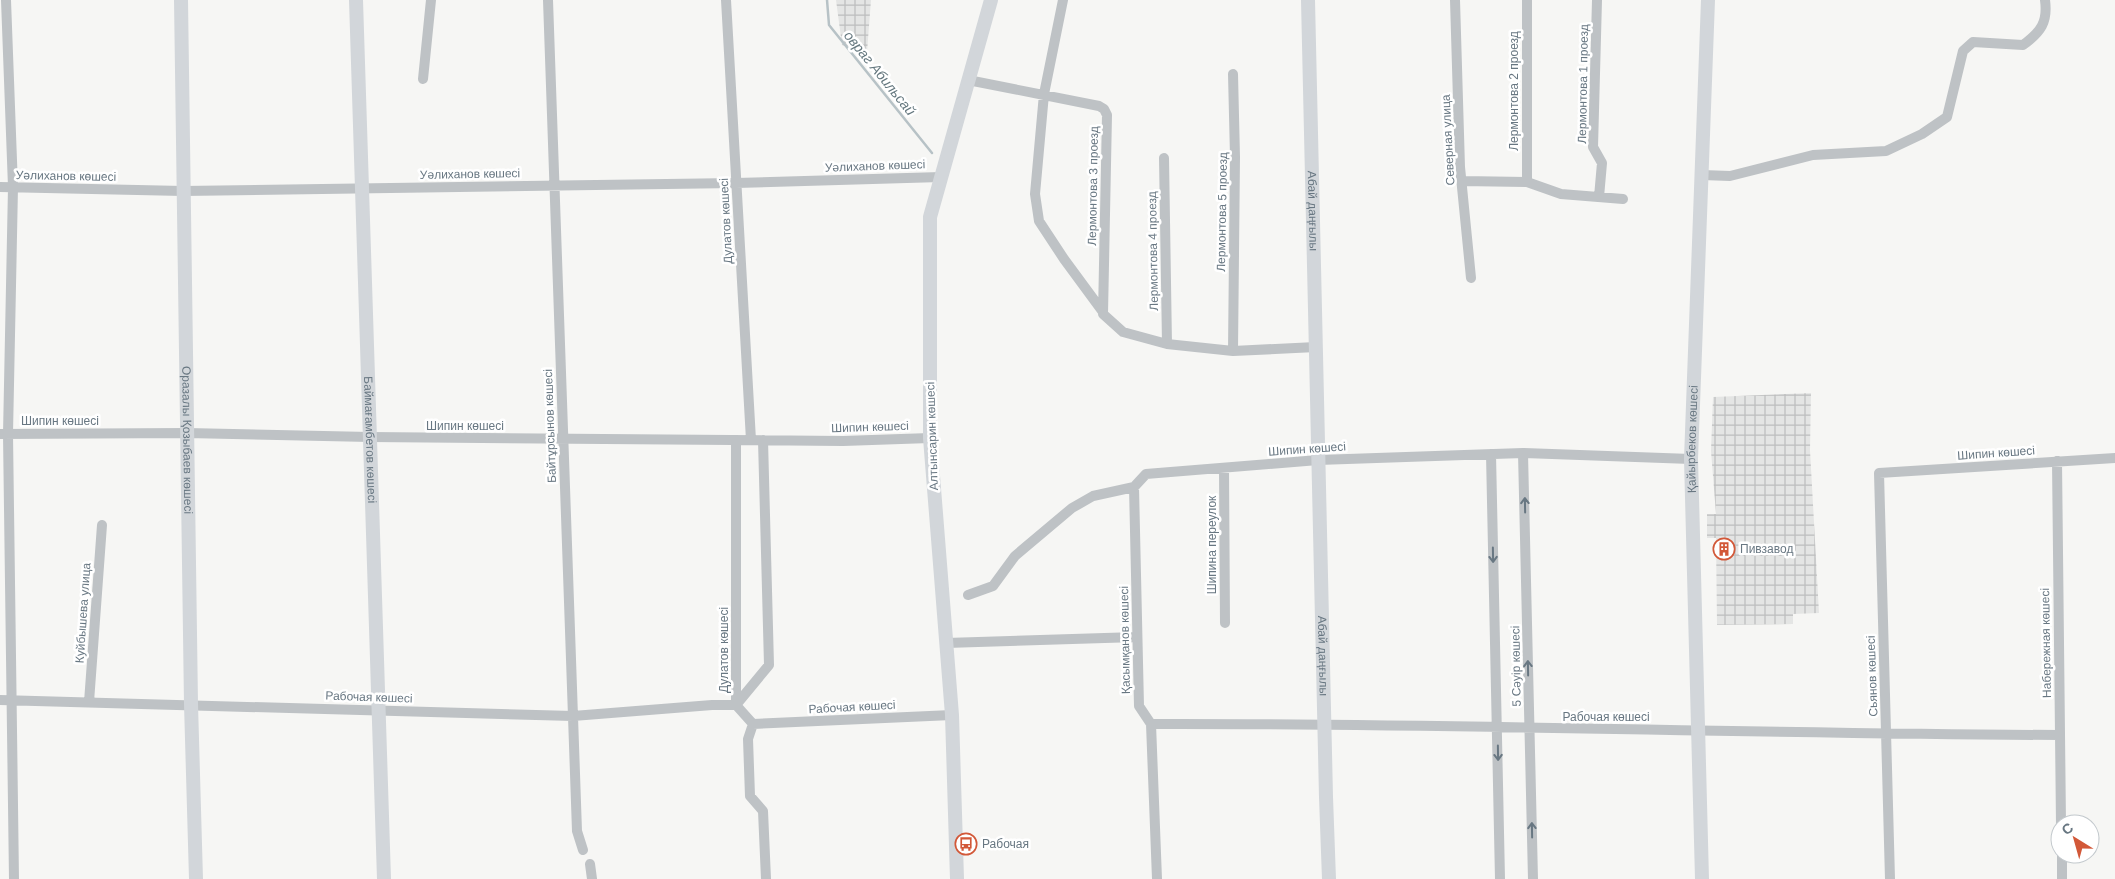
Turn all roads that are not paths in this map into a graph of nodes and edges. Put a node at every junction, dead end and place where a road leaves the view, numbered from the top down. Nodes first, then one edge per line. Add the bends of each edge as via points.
1 (6, 0) edge
2 (181, 0) edge
3 (356, 0) edge
4 (431, 0) edge
5 (548, 0) edge
6 (726, 0) edge
7 (991, 0) edge
8 (1063, 0) edge
9 (1308, 0) edge
10 (1455, 0) edge
11 (1527, 0) edge
12 (1597, 0) edge
13 (1708, 0) edge
14 (2045, 0) edge
15 (1233, 74) dead end
16 (423, 79) dead end
17 (968, 80) junction
18 (1044, 94) junction
19 (1164, 158) dead end
20 (1702, 175) junction
21 (941, 177) junction
22 (1462, 181) junction
23 (1527, 182) junction
24 (736, 183) junction
25 (555, 185) junction
26 (0, 187) edge
27 (13, 187) junction
28 (361, 188) junction
29 (183, 191) junction
30 (1599, 197) junction
31 (1623, 199) dead end
32 (1471, 278) dead end
33 (1103, 313) junction
34 (1167, 344) junction
35 (1316, 347) junction
36 (1233, 351) junction
37 (187, 433) junction
38 (4, 434) edge
39 (370, 437) junction
40 (930, 438) junction
41 (563, 439) junction
42 (736, 440) junction
43 (751, 440) junction
44 (763, 440) junction
45 (1523, 453) junction
46 (1491, 454) junction
47 (2115, 458) edge
48 (1691, 459) junction
49 (1318, 460) junction
50 (2057, 461) junction
51 (1224, 468) junction
52 (1879, 473) joint
53 (1134, 487) junction
54 (102, 526) dead end
55 (968, 595) dead end
56 (1225, 623) dead end
57 (1137, 636) junction
58 (946, 643) junction
59 (0, 700) edge
60 (12, 700) junction
61 (89, 702) junction
62 (191, 704) junction
63 (738, 707) junction
64 (379, 709) junction
65 (952, 715) junction
66 (573, 716) junction
67 (750, 720) junction
68 (1151, 724) junction
69 (1324, 724) junction
70 (1497, 728) junction
71 (1529, 728) junction
72 (1698, 730) junction
73 (1886, 734) junction
74 (2060, 735) junction
75 (2061, 814) edge
76 (583, 850) dead end
77 (590, 864) dead end
78 (2062, 864) edge
79 (14, 879) edge
80 (196, 879) edge
81 (384, 879) edge
82 (592, 879) edge
83 (766, 879) edge
84 (957, 879) edge
85 (1157, 879) edge
86 (1330, 879) edge
87 (1500, 879) edge
88 (1533, 879) edge
89 (1702, 879) edge
90 (1890, 879) edge
91 (2062, 879) edge

1 - 27 street
2 - 29 street, Оразалы Қозыбаев көшесі
3 - 28 street, Баймағамбетов көшесі
4 - 16 street
5 - 25 street, Байтұрсынов көшесі
6 - 24 street, Дулатов көшесі
7 - 17 street, Алтынсарин көшесі
8 - 18 street
9 - 35 street, Абай даңғылы
10 - 22 street, Северная улица
11 - 23 street, Лермонтова 2 проезд
12 - 30 street, Лермонтова 1 проезд via 1593,146 1602,163
13 - 20 street, Қайырбеков көшесі
14 - 20 street via 2047,14 2040,31 2030,40 2023,44 1973,42 1963,51 1947,118 1922,134 1886,151 1813,155 1730,176
15 - 36 street, Лермонтова 5 проезд
17 - 18 street, Лермонтова 3 проезд
17 - 21 street, Алтынсарин көшесі
18 - 33 street via 1036,194 1039,221
18 - 33 street, Лермонтова 3 проезд via 1099,106 1107,115
19 - 34 street, Лермонтова 4 проезд
20 - 48 street, Қайырбеков көшесі
21 - 24 street, Уәлиханов көшесі
21 - 40 street, Алтынсарин көшесі via 930,217
22 - 23 street
22 - 32 street, Северная улица
23 - 30 street via 1561,194
24 - 25 street, Уәлиханов көшесі
24 - 43 street, Дулатов көшесі
25 - 28 street, Уәлиханов көшесі
25 - 41 street, Байтұрсынов көшесі
26 - 27 street, Уәлиханов көшесі
27 - 29 street, Уәлиханов көшесі
27 - 38 street
28 - 29 street, Уәлиханов көшесі
28 - 39 street, Баймағамбетов көшесі
29 - 37 street, Оразалы Қозыбаев көшесі
30 - 31 street
33 - 34 street via 1123,332
34 - 36 street
35 - 36 street
35 - 49 street, Абай даңғылы
37 - 38 street, Шипин көшесі
37 - 39 street, Шипин көшесі
37 - 62 street, Оразалы Қозыбаев көшесі
38 - 60 street
39 - 41 street, Шипин көшесі
39 - 64 street, Баймағамбетов көшесі
40 - 44 street, Шипин көшесі
40 - 58 street, Алтынсарин көшесі
41 - 42 street, Шипин көшесі
41 - 66 street, Байтұрсынов көшесі
42 - 43 street, Шипин көшесі
42 - 63 street, Дулатов көшесі
43 - 44 street, Шипин көшесі
44 - 63 street, Дулатов көшесі via 769,665
45 - 46 street, Шипин көшесі
45 - 48 street, Шипин көшесі
71 -> 45 street, 5 Сәуір көшесі
46 - 49 street, Шипин көшесі
46 -> 70 street, 5 Сәуір көшесі
47 - 50 street, Шипин көшесі
48 - 72 street, Қайырбеков көшесі
49 - 51 street, Шипин көшесі
49 - 69 street, Абай даңғылы
50 - 52 street, Шипин көшесі
50 - 74 street, Набережная көшесі
51 - 53 street, Шипин көшесі via 1146,474
51 - 56 street, Шипина переулок
52 - 73 street, Сьянов көшесі
53 - 55 street, Шипин көшесі via 1094,496 1072,508 1015,556 993,586
53 - 57 street, Қасымқанов көшесі
54 - 61 street, Куйбышева улица
57 - 58 street
57 - 68 street, Қасымқанов көшесі via 1139,706
58 - 65 street, Алтынсарин көшесі
59 - 60 street, Рабочая көшесі
60 - 61 street, Рабочая көшесі
60 - 79 street
61 - 62 street, Рабочая көшесі
62 - 64 street, Рабочая көшесі
62 - 80 street, Оразалы Қозыбаев көшесі
63 - 66 street, Рабочая көшесі via 712,705
63 - 67 street
64 - 66 street, Рабочая көшесі
64 - 81 street, Баймағамбетов көшесі
65 - 67 street, Рабочая көшесі
65 - 84 street, Алтынсарин көшесі
66 - 76 street, Байтұрсынов көшесі via 577,831
67 - 83 street via 750,796 762,811
68 - 69 street, Рабочая көшесі
68 - 85 street, Қасымқанов көшесі
69 - 70 street, Рабочая көшесі
69 - 86 street, Абай даңғылы
70 - 71 street, Рабочая көшесі
70 -> 87 street, 5 Сәуір көшесі
71 - 72 street, Рабочая көшесі
88 -> 71 street, 5 Сәуір көшесі
72 - 73 street, Рабочая көшесі
72 - 89 street, Қайырбеков көшесі
73 - 74 street, Рабочая көшесі
73 - 90 street, Сьянов көшесі
74 - 75 street, Набережная көшесі
77 - 82 street
78 - 91 street

